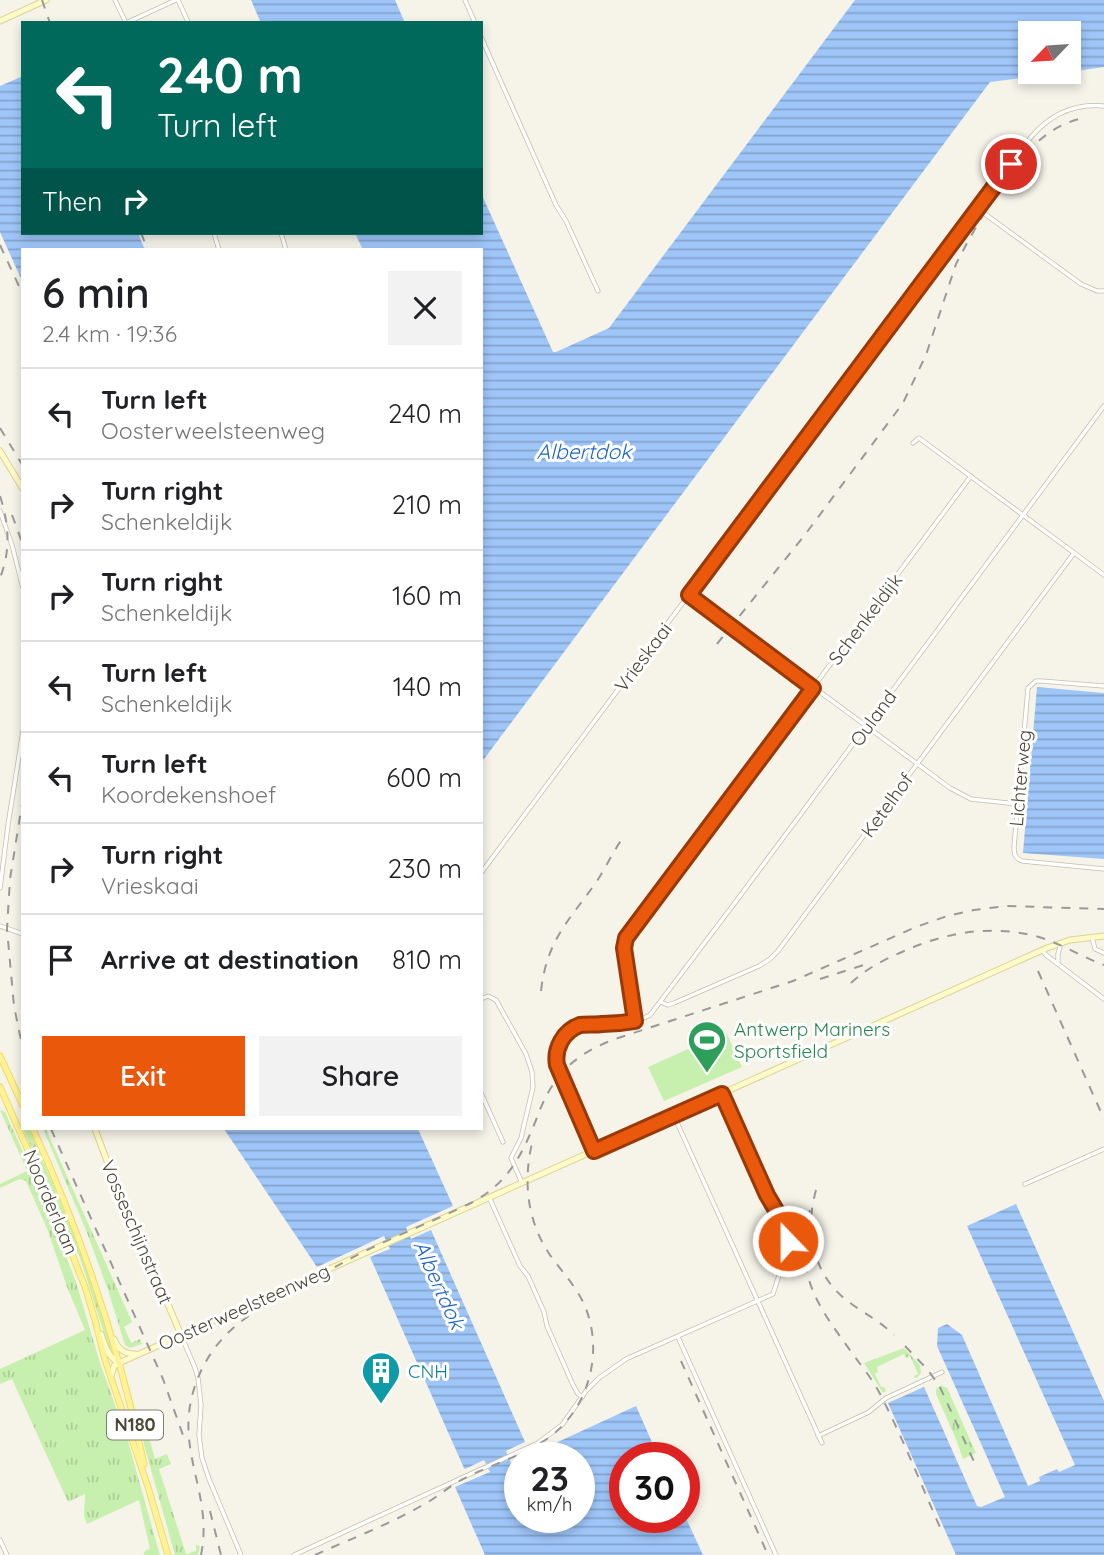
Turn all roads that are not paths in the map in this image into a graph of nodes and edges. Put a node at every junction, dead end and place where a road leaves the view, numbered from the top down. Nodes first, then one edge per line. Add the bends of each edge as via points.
1 (47, 0) edge
2 (115, 0) edge
3 (177, 0) edge
4 (465, 0) edge
5 (0, 21) edge
6 (125, 21) edge
7 (130, 21) edge
8 (188, 21) edge
9 (474, 21) edge
10 (483, 41) edge
11 (1104, 106) edge
12 (978, 209) junction
13 (598, 292) dead end
14 (1104, 292) edge
15 (1104, 406) edge
16 (913, 443) dead end
17 (0, 452) edge
18 (971, 476) junction
19 (21, 486) edge
20 (0, 511) edge
21 (1023, 516) junction
22 (1074, 553) junction
23 (1104, 575) edge
24 (21, 580) edge
25 (689, 595) junction
26 (1104, 686) edge
27 (813, 688) junction
28 (866, 727) junction
29 (21, 744) edge
30 (917, 764) junction
31 (1017, 804) junction
32 (1104, 869) edge
33 (483, 870) edge
34 (0, 888) edge
35 (0, 926) edge
36 (21, 933) edge
37 (1104, 936) edge
38 (1092, 937) junction
39 (1061, 943) junction
40 (1043, 951) junction
41 (1104, 953) edge
42 (1059, 964) junction
43 (483, 998) edge
44 (1104, 999) edge
45 (661, 1002) junction
46 (635, 1021) junction
47 (0, 1056) edge
48 (0, 1087) edge
49 (722, 1094) junction
50 (483, 1097) edge
51 (21, 1102) edge
52 (674, 1116) junction
53 (33, 1130) edge
54 (94, 1130) edge
55 (503, 1142) dead end
56 (1104, 1149) edge
57 (594, 1151) junction
58 (522, 1184) junction
59 (1025, 1184) dead end
60 (489, 1197) junction
61 (757, 1301) junction
62 (95, 1320) junction
63 (109, 1326) junction
64 (181, 1335) junction
65 (678, 1337) junction
66 (139, 1354) junction
67 (119, 1363) junction
68 (942, 1373) dead end
69 (111, 1380) junction
70 (582, 1397) junction
71 (818, 1436) junction
72 (822, 1443) dead end
73 (149, 1488) junction
74 (0, 1540) edge
75 (6, 1555) edge
76 (168, 1555) edge
77 (241, 1555) edge
78 (294, 1555) edge
79 (776, 1555) edge

1 - 5 main road
2 - 6 street
3 - 7 street
3 - 8 street
4 - 9 street
10 - 13 street
11 - 12 street, Vrieskaai via 1074,108 1040,126
12 - 14 street via 1081,284
12 - 25 street, Vrieskaai
15 - 21 street, Ouland
16 - 18 street via 919,438
17 - 19 main road
18 - 21 street
18 - 27 street, Schenkeldijk
20 - 24 street
21 - 22 street
21 - 28 street, Ouland
22 - 23 street
22 - 30 street, Ketelhof
25 - 27 street
25 - 33 street, Vrieskaai
26 - 31 street, Lichterweg via 1041,681 1028,688
27 - 28 street
27 - 46 street, Schenkeldijk via 626,938
28 - 30 street
28 - 45 street, Ouland
29 - 34 street
30 - 31 street via 961,795
30 - 45 street, Ketelhof via 770,959 672,1004
31 - 32 street, Lichterweg via 1017,859
35 - 36 street
37 - 38 main road
38 - 39 main road
38 - 41 street via 1096,949
39 - 40 main road
39 - 42 street
40 - 42 street
40 - 49 main road
42 - 44 street
43 - 58 street via 496,1000 532,1072 521,1138 511,1158
45 - 46 street, Ouland via 650,1015
46 - 57 street via 580,1026 559,1044 557,1065
47 - 51 main road
48 - 62 main road, Noorderlaan / N180 via 73,1255
49 - 52 main road
49 - 61 street via 788,1234 773,1294
50 - 55 street
52 - 57 main road
52 - 61 street
53 - 63 main road, Noorderlaan / N180 via 77,1230
54 - 64 main road, Vosseschijnstraat
56 - 59 street
57 - 58 main road
58 - 60 main road
60 - 64 main road, Oosterweelsteenweg
60 - 70 street
61 - 65 street
61 - 71 street
62 - 67 main road, Noorderlaan via 108,1353
62 - 69 main road, Noorderlaan / N180
63 - 66 main road via 122,1351
63 - 67 main road, Noorderlaan / N180
64 - 66 main road, Oosterweelsteenweg
64 - 77 street via 198,1378 202,1458
65 - 70 street via 626,1359
65 - 79 street
66 - 67 main road, Oosterweelsteenweg
67 - 69 main road
67 - 73 main road, Noorderlaan / N180
68 - 71 street
69 - 73 main road, Noorderlaan / N180
70 - 78 street via 570,1416 538,1443
71 - 72 street
73 - 76 main road, Noorderlaan / N180
74 - 75 street

